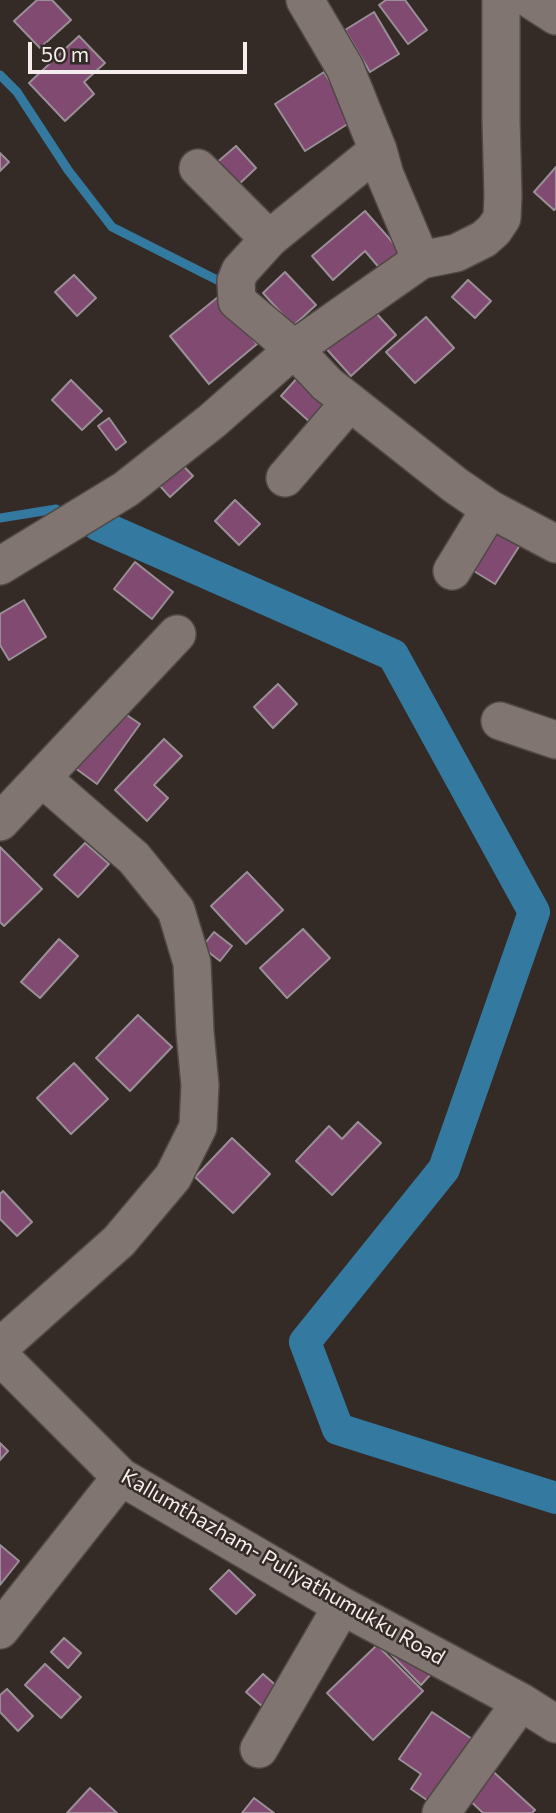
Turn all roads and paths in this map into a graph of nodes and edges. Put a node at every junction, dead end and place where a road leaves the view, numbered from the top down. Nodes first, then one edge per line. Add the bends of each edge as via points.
1 (305, 0) edge
2 (501, 0) edge
3 (531, 0) edge
4 (556, 16) edge
5 (378, 150) junction
6 (198, 168) dead end
7 (269, 239) junction
8 (421, 260) junction
9 (294, 349) junction
10 (350, 402) junction
11 (285, 478) dead end
12 (490, 509) junction
13 (556, 544) edge
14 (0, 566) edge
15 (452, 571) dead end
16 (177, 634) dead end
17 (500, 721) dead end
18 (556, 740) edge
19 (42, 778) junction
20 (0, 822) edge
21 (0, 1348) edge
22 (0, 1356) edge
23 (121, 1477) junction
24 (342, 1605) junction
25 (0, 1630) edge
26 (521, 1702) junction
27 (556, 1724) edge
28 (259, 1749) dead end
29 (441, 1813) edge

1 - 5 street via 345,68
2 - 8 street via 502,218 484,239 456,253
3 - 4 street
5 - 7 street
5 - 8 street
6 - 7 street
7 - 9 street via 240,271 237,301
8 - 9 street
9 - 10 street
9 - 14 street via 126,489
10 - 11 street
10 - 12 street
12 - 13 street
12 - 15 street
16 - 19 street
17 - 18 street
19 - 20 street
19 - 21 street via 134,858 176,910 192,963 200,1085 198,1127 173,1177 120,1241
22 - 23 street, Kallumthazham- Puliyathumukku Road
23 - 24 street, Kallumthazham- Puliyathumukku Road
23 - 25 street
24 - 26 street, Kallumthazham- Puliyathumukku Road
24 - 28 street
26 - 27 street, Kallumthazham- Puliyathumukku Road
26 - 29 street

